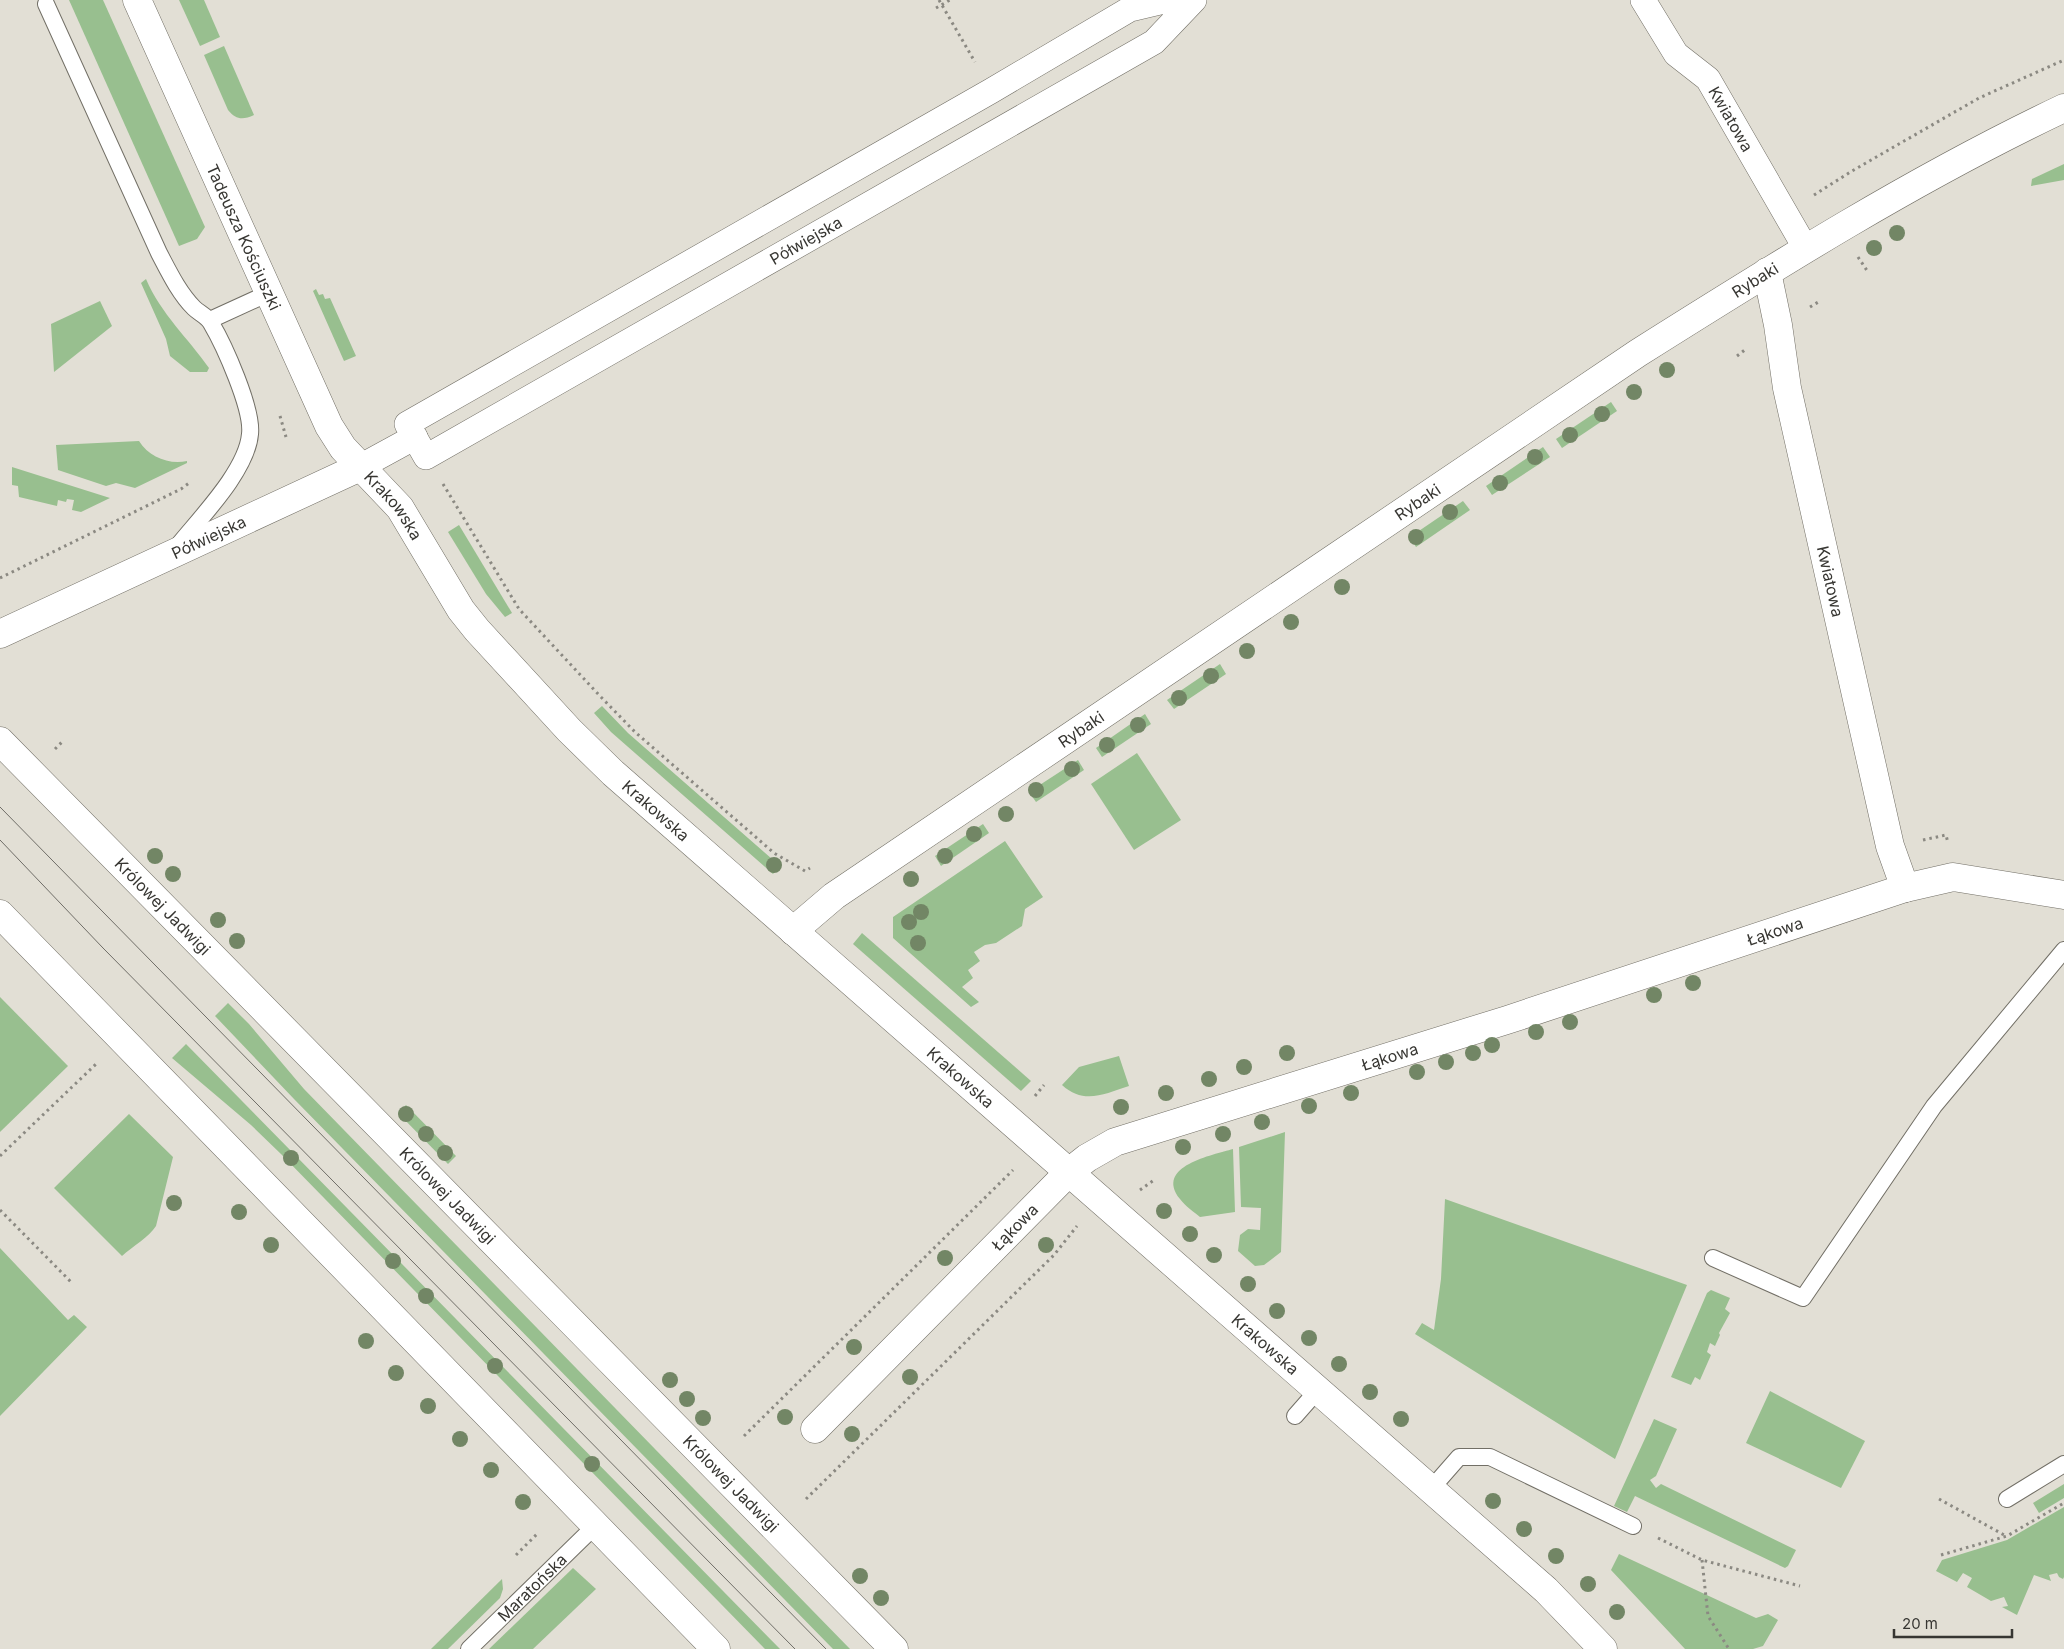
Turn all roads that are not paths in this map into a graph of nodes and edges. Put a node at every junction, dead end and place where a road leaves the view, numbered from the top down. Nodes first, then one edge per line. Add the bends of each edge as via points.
1 (138, 0) edge
2 (1168, 0) edge
3 (1194, 0) edge
4 (1643, 0) edge
5 (46, 4) dead end
6 (2064, 108) edge
7 (1806, 250) junction
8 (1767, 272) junction
9 (269, 293) junction
10 (210, 320) junction
11 (421, 447) junction
12 (360, 467) junction
13 (170, 555) junction
14 (0, 634) edge
15 (0, 741) edge
16 (1904, 888) junction
17 (2064, 895) edge
18 (0, 914) edge
19 (793, 931) junction
20 (2064, 950) edge
21 (1068, 1173) junction
22 (1713, 1258) dead end
23 (1317, 1391) junction
24 (1294, 1416) dead end
25 (815, 1429) dead end
26 (2064, 1464) edge
27 (1432, 1489) junction
28 (2007, 1499) dead end
29 (595, 1526) junction
30 (1633, 1526) road end
31 (710, 1647) edge
32 (468, 1649) edge
33 (894, 1649) edge
34 (1603, 1649) edge

1 - 9 street, Tadeusza Kościuszki
2 - 11 street via 1130,9 991,92 407,424
3 - 11 street, Półwiejska via 1154,42 553,385
4 - 7 street, Kwiatowa via 1676,54 1708,79
5 - 10 lane via 171,276 194,308
6 - 7 street, Rybaki via 1998,139
7 - 8 street, Rybaki
8 - 16 street, Kwiatowa via 1786,388 1890,846
8 - 19 street, Rybaki via 1638,353 834,896
9 - 10 lane
9 - 12 street, Tadeusza Kościuszki via 329,426
10 - 13 lane via 238,382 251,433 244,456 230,481
11 - 12 street, Półwiejska
12 - 13 street, Półwiejska
12 - 19 street, Krakowska via 400,508 461,610 569,730 613,773
13 - 14 street, Półwiejska
15 - 33 street, Królowej Jadwigi
16 - 17 street, Łąkowa via 1953,878
16 - 21 street, Łąkowa via 1507,1020 1114,1142
18 - 29 street
19 - 21 street, Krakowska
20 - 22 lane via 1934,1106 1803,1298
21 - 23 street, Krakowska
21 - 25 street, Łąkowa
23 - 24 lane
23 - 27 street, Krakowska
26 - 28 lane
27 - 30 lane via 1459,1457 1490,1457
27 - 34 street, Krakowska via 1546,1590
29 - 31 street
29 - 32 lane, Maratońska

